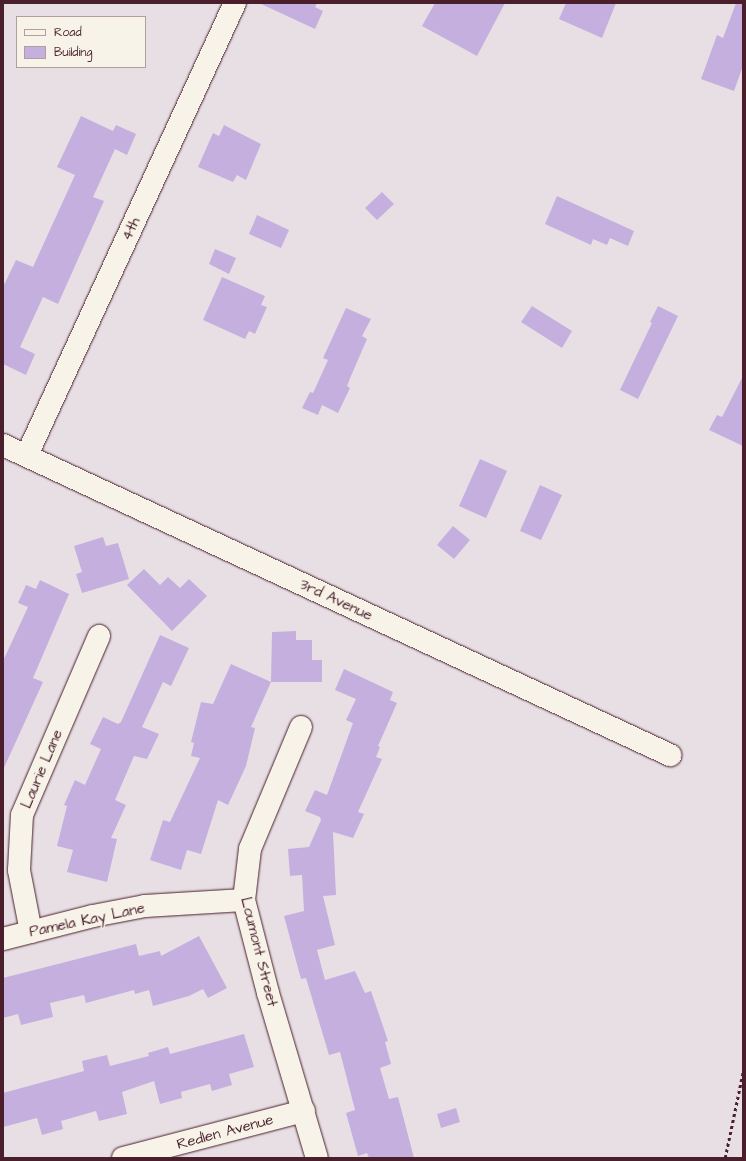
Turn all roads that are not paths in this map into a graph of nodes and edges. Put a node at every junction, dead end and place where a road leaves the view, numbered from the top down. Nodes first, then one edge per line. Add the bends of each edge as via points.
1 (235, 3) edge
2 (3, 445) edge
3 (27, 455) junction
4 (99, 636) dead end
5 (301, 727) dead end
6 (670, 755) dead end
7 (244, 900) junction
8 (31, 932) junction
9 (3, 939) edge
10 (304, 1111) junction
11 (123, 1158) edge
12 (317, 1158) edge

1 - 3 street, 4th
2 - 3 street, 3rd Avenue
3 - 6 street, 3rd Avenue
4 - 8 street, Laurie Lane via 22,815 19,870
5 - 7 street, Loumont Street via 250,849
7 - 8 street, Pamela Kay Lane via 145,906
7 - 10 street, Loumont Street via 268,993
8 - 9 street, Pamela Kay Lane
10 - 11 street, Redlen Avenue
10 - 12 street, Loumont Street

